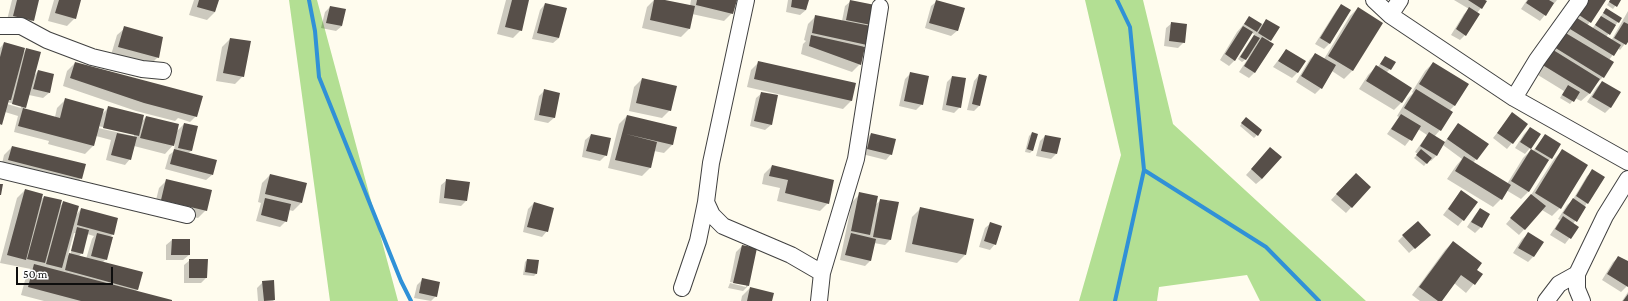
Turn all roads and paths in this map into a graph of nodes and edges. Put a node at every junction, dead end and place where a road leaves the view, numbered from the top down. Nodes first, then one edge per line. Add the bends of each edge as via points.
1 (746, 0) edge
2 (1374, 0) edge
3 (1400, 0) edge
4 (1580, 0) edge
5 (880, 7) dead end
6 (1390, 15) junction
7 (0, 26) edge
8 (163, 71) dead end
9 (1514, 98) junction
10 (1628, 162) edge
11 (0, 170) edge
12 (1628, 179) edge
13 (706, 202) junction
14 (188, 215) dead end
15 (822, 273) junction
16 (1577, 274) junction
17 (682, 288) dead end
18 (819, 301) edge
19 (1546, 301) edge
20 (1582, 301) edge

1 - 13 street via 711,164
2 - 6 street
3 - 6 street
4 - 9 street via 1537,60
5 - 15 street via 856,159
6 - 9 street
7 - 8 street via 21,26 47,40 92,57 142,69
9 - 10 street
11 - 14 street
12 - 16 street via 1605,216
13 - 15 street via 712,215 724,226 791,255
13 - 17 street via 698,241
15 - 18 street
16 - 19 street via 1559,284
16 - 20 street via 1577,289

